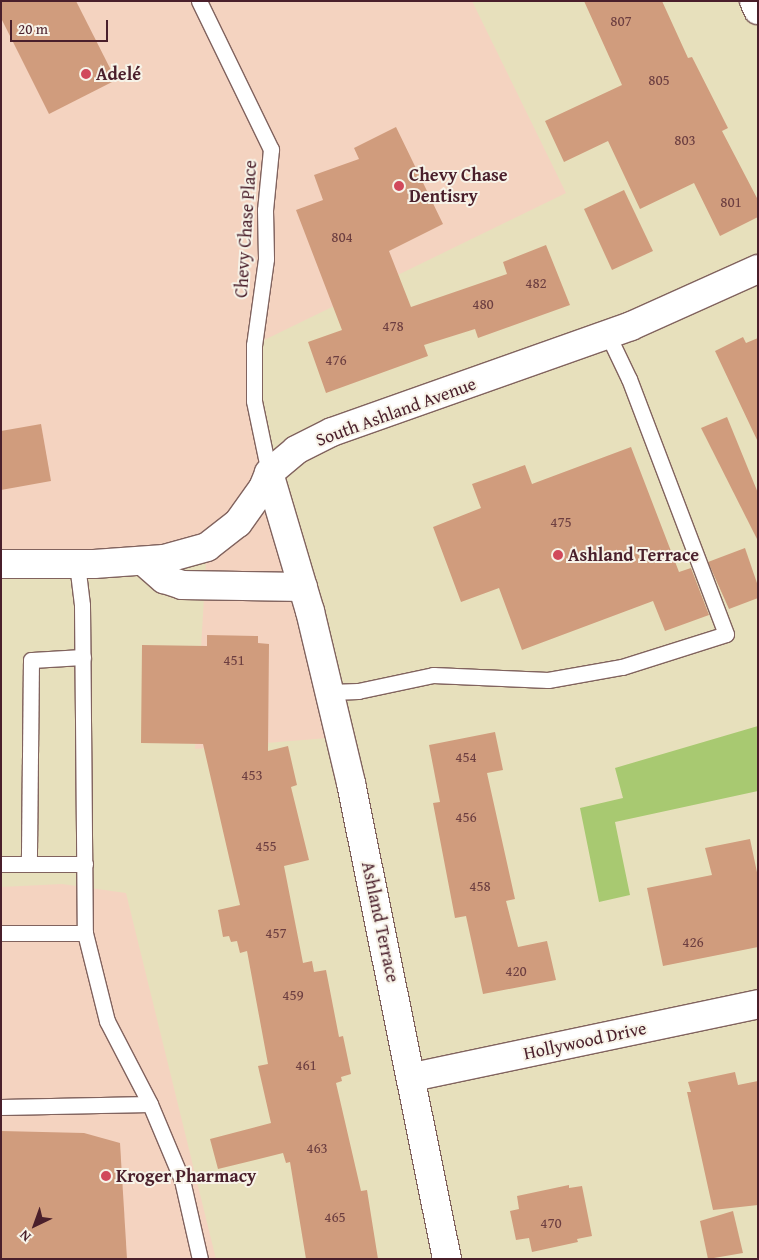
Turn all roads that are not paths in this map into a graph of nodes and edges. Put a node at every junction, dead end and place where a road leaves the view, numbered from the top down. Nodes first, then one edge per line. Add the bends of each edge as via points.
1 (199, 1) edge
2 (754, 1) edge
3 (758, 10) edge
4 (758, 269) edge
5 (608, 335) junction
6 (269, 473) junction
7 (143, 561) junction
8 (1, 564) edge
9 (77, 564) junction
10 (303, 587) junction
11 (83, 657) junction
12 (330, 692) junction
13 (1, 864) edge
14 (30, 864) junction
15 (85, 864) junction
16 (1, 933) edge
17 (85, 933) junction
18 (758, 1004) edge
19 (413, 1077) junction
20 (150, 1104) junction
21 (1, 1107) edge
22 (200, 1259) edge
23 (447, 1259) edge

1 - 6 lane, Chevy Chase Place via 271,149 266,259 254,363 254,401
2 - 3 street
4 - 5 street, South Ashland Avenue
5 - 6 street, South Ashland Avenue via 332,432 296,450
5 - 12 lane via 629,379 726,634 622,667 548,680 433,676 358,691
6 - 7 street, South Ashland Avenue via 252,505 222,538 191,553
6 - 10 street, Ashland Terrace
7 - 9 street, South Ashland Avenue
7 - 10 street via 164,579 182,585
8 - 9 street, South Ashland Avenue
9 - 11 lane
10 - 12 street, Ashland Terrace
11 - 14 lane via 31,660
11 - 15 lane
12 - 19 street, Ashland Terrace
13 - 14 lane
14 - 15 lane
15 - 17 lane
16 - 17 lane
17 - 20 lane via 107,1021
18 - 19 street, Hollywood Drive
19 - 23 street, Ashland Terrace
20 - 21 lane
20 - 22 lane via 182,1180

